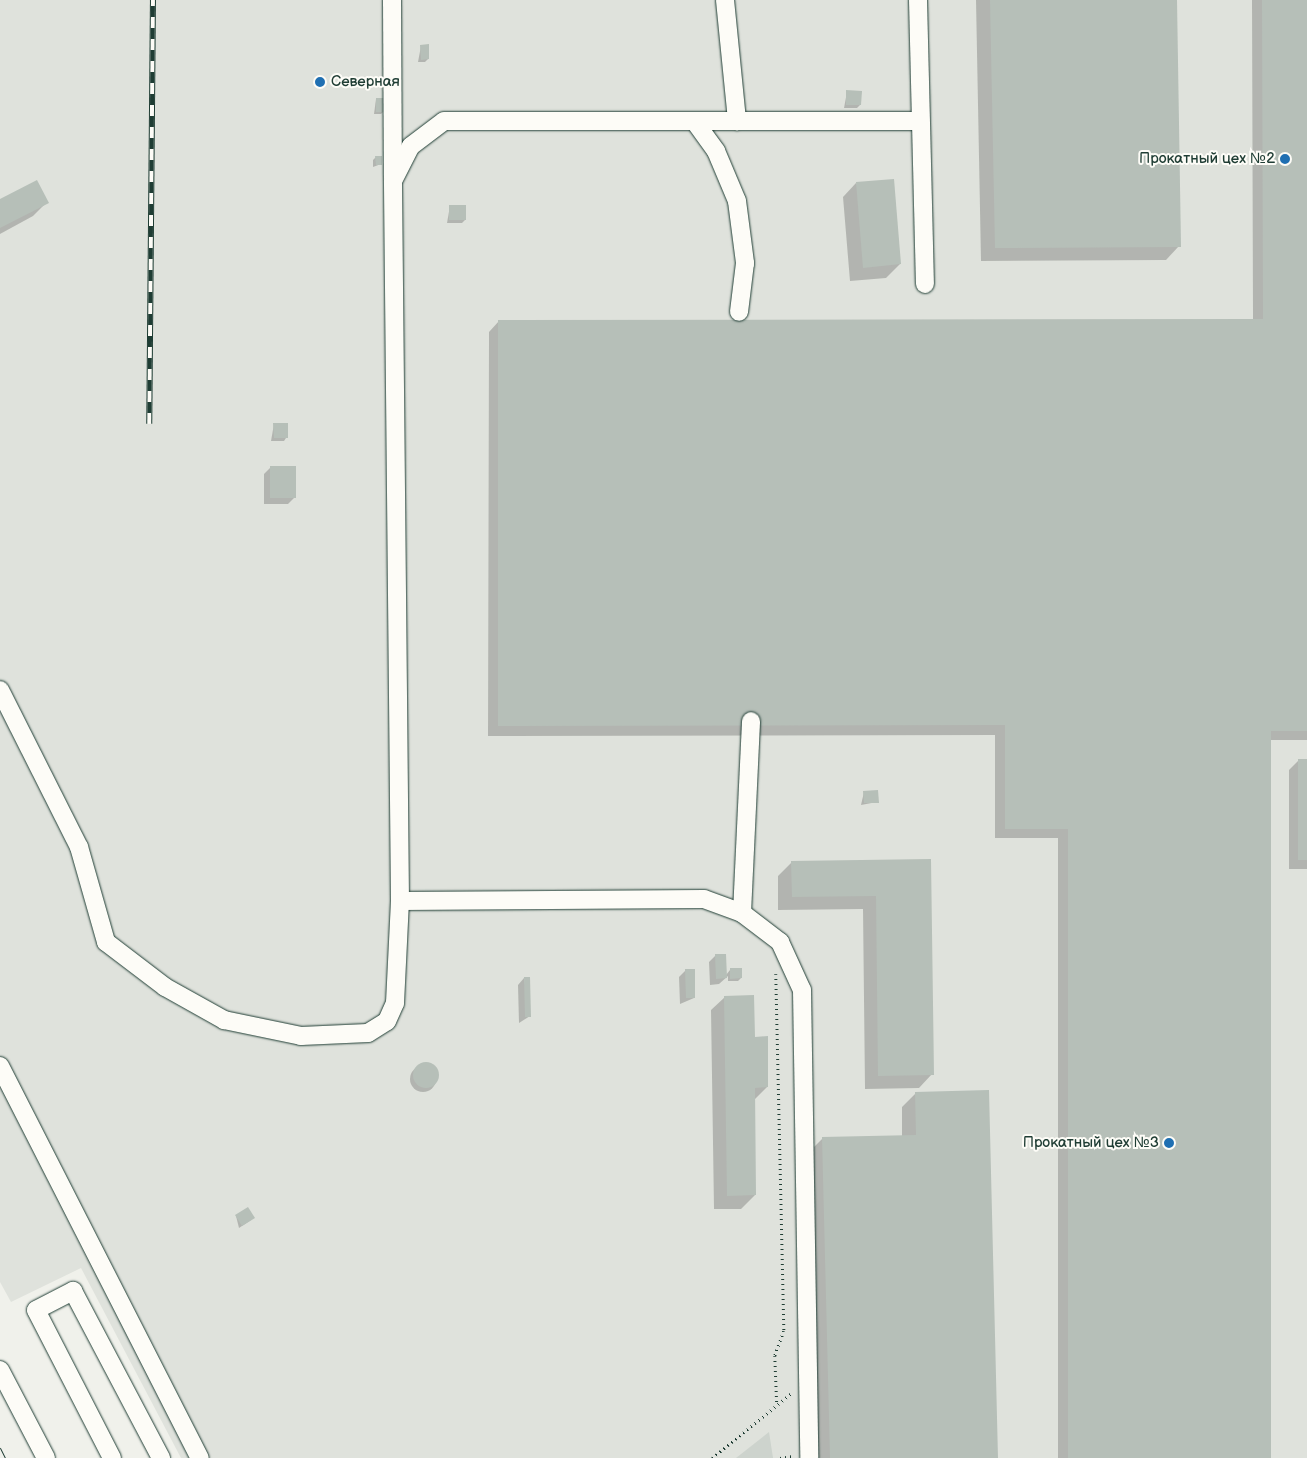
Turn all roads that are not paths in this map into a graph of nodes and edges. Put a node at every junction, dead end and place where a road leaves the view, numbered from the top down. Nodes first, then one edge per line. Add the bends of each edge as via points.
1 (392, 0) edge
2 (725, 0) edge
3 (918, 0) edge
4 (920, 121) junction
5 (695, 122) junction
6 (737, 122) junction
7 (393, 181) junction
8 (925, 284) dead end
9 (739, 312) dead end
10 (0, 690) edge
11 (751, 721) dead end
12 (400, 901) junction
13 (742, 912) junction
14 (0, 1066) edge
15 (0, 1370) edge
16 (46, 1458) edge
17 (112, 1458) edge
18 (161, 1458) edge
19 (200, 1458) edge
20 (809, 1458) edge

1 - 7 street
2 - 6 street
3 - 4 street
4 - 6 street
4 - 8 street
5 - 6 street
5 - 7 street via 444,121 411,146
5 - 9 street via 716,152 737,201 745,263
7 - 12 street
10 - 12 street via 79,847 106,942 165,987 224,1020 301,1036 368,1033 387,1021 395,1003
11 - 13 street
12 - 13 street via 704,899
13 - 20 street via 780,942 802,990
14 - 19 street
15 - 16 street
17 - 18 street via 36,1310 73,1290

